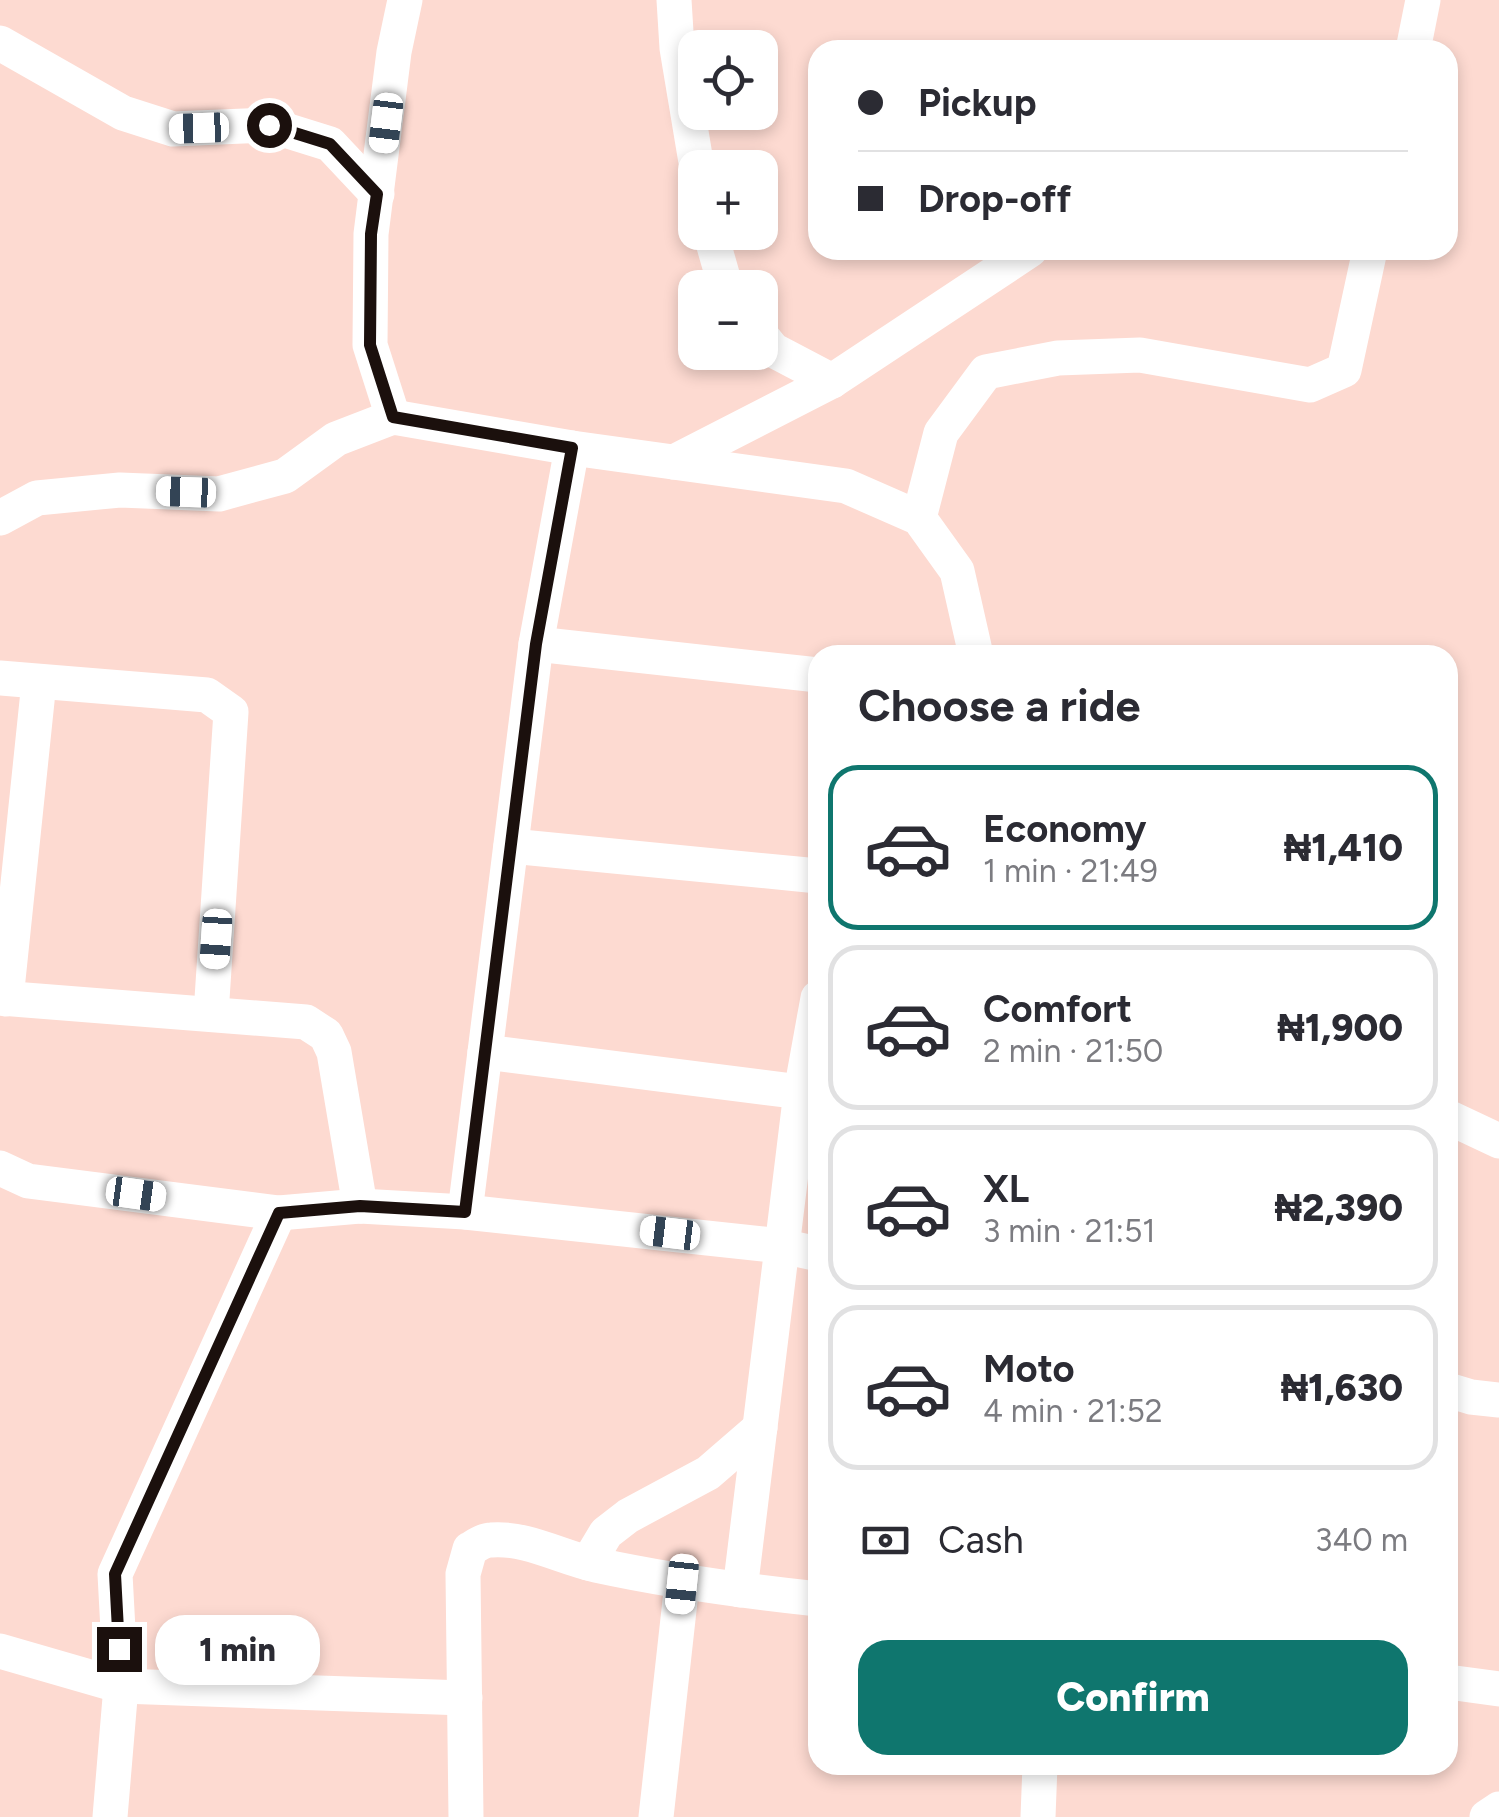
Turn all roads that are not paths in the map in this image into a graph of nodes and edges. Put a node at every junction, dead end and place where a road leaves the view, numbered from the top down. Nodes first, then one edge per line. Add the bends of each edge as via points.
1 (405, 0) edge
2 (674, 0) edge
3 (1423, 0) edge
4 (1415, 40) edge
5 (0, 43) edge
6 (694, 150) edge
7 (377, 194) junction
8 (1015, 260) edge
9 (1368, 260) edge
10 (778, 353) edge
11 (832, 381) junction
12 (393, 417) junction
13 (572, 448) junction
14 (674, 462) junction
15 (0, 518) edge
16 (918, 518) junction
17 (536, 644) junction
18 (974, 645) edge
19 (808, 674) edge
20 (0, 678) edge
21 (38, 682) junction
22 (511, 846) junction
23 (808, 875) edge
24 (3, 999) edge
25 (211, 1014) junction
26 (485, 1052) junction
27 (808, 1053) edge
28 (801, 1092) junction
29 (1458, 1122) edge
30 (1499, 1140) edge
31 (0, 1168) edge
32 (360, 1206) junction
33 (465, 1212) junction
34 (279, 1213) junction
35 (782, 1246) junction
36 (808, 1252) edge
37 (1458, 1393) edge
38 (1499, 1400) edge
39 (760, 1428) junction
40 (588, 1563) junction
41 (682, 1584) junction
42 (740, 1590) junction
43 (808, 1599) edge
44 (0, 1651) edge
45 (1458, 1683) edge
46 (121, 1686) junction
47 (1499, 1689) edge
48 (465, 1698) junction
49 (1040, 1775) edge
50 (1499, 1809) edge
51 (110, 1817) edge
52 (466, 1817) edge
53 (656, 1817) edge
54 (1038, 1817) edge
55 (1487, 1817) edge

1 - 7 street
2 - 6 street
3 - 4 street
5 - 7 street via 123,113 173,129 269,125 330,144
7 - 12 street via 370,345
8 - 11 street
9 - 16 street via 1344,370 1310,385 1140,355 1058,358 986,372 941,433
10 - 11 street
11 - 14 street
12 - 13 street
12 - 15 street via 336,439 285,476 219,494 120,490 37,498
13 - 14 street
13 - 17 street
14 - 16 street via 846,486
16 - 18 street via 957,571
17 - 19 street
17 - 22 street
20 - 21 street
21 - 24 street
21 - 25 street via 207,695 231,712
22 - 23 street
22 - 26 street
24 - 25 street
25 - 32 street via 306,1022 326,1035
26 - 28 street
26 - 33 street
27 - 28 street
28 - 35 street
29 - 30 street
31 - 34 street via 28,1181
32 - 33 street
32 - 34 street
33 - 35 street
34 - 46 street via 115,1574
35 - 36 street
35 - 39 street
37 - 38 street
39 - 40 street via 708,1473 606,1533
39 - 42 street
40 - 41 street
40 - 48 street via 488,1539 470,1549 462,1574
41 - 42 street
41 - 53 street
42 - 43 street
44 - 46 street
45 - 47 street
46 - 48 street
46 - 51 street
48 - 52 street
49 - 54 street
50 - 55 street

